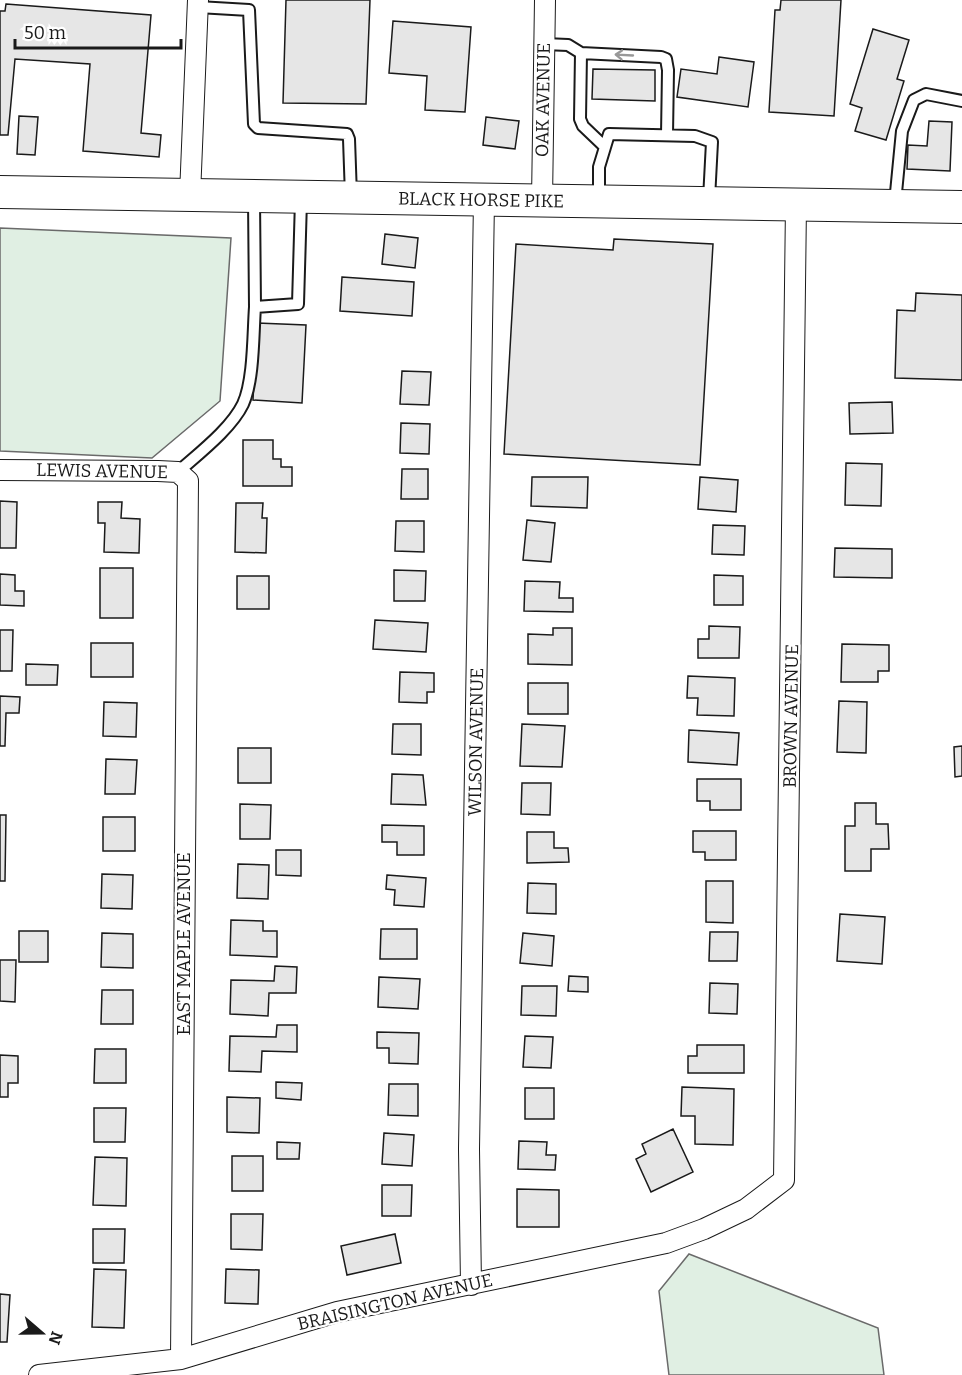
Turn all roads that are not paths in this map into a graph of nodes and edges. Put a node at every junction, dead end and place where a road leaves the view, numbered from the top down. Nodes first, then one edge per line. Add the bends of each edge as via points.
1 (545, 0) edge
2 (198, 3) edge
3 (544, 44) junction
4 (581, 53) junction
5 (962, 101) edge
6 (667, 135) junction
7 (605, 147) junction
8 (0, 186) edge
9 (0, 192) edge
10 (190, 195) junction
11 (254, 196) junction
12 (301, 197) junction
13 (351, 198) junction
14 (484, 200) junction
15 (542, 200) junction
16 (599, 201) junction
17 (709, 203) junction
18 (796, 204) junction
19 (894, 206) junction
20 (962, 207) edge
21 (255, 307) junction
22 (0, 470) edge
23 (178, 472) junction
24 (187, 529) joint
25 (746, 1209) joint
26 (471, 1285) junction
27 (181, 1359) junction
28 (39, 1375) edge

1 - 3 street, OAK AVENUE
2 - 10 street
2 - 13 lane via 249,10 254,124 258,128 347,134
3 - 4 lane via 568,45
3 - 15 street, OAK AVENUE
6 -> 4 lane via 666,59
4 - 7 lane via 580,119
5 - 19 lane via 926,94 914,100 902,131
6 - 7 lane via 609,134
6 - 17 lane via 695,136 712,142
7 - 16 lane via 599,167
8 - 9 lane
9 - 10 main road, BLACK HORSE PIKE
10 - 11 main road, BLACK HORSE PIKE
11 - 12 main road, BLACK HORSE PIKE
11 - 21 lane
12 - 13 main road, BLACK HORSE PIKE
12 - 21 lane via 298,304
13 - 14 main road, BLACK HORSE PIKE
14 - 15 main road, BLACK HORSE PIKE
14 - 26 street, WILSON AVENUE via 469,1149
15 - 16 main road, BLACK HORSE PIKE
16 - 17 main road, BLACK HORSE PIKE
17 - 18 main road, BLACK HORSE PIKE
18 - 19 main road, BLACK HORSE PIKE
18 - 25 street, BROWN AVENUE via 784,1180
19 - 20 main road, BLACK HORSE PIKE
21 - 23 lane via 243,404 221,433
22 - 23 street, LEWIS AVENUE
23 - 24 street, LEWIS AVENUE via 188,481
24 - 27 street, EAST MAPLE AVENUE
25 - 26 street, BRAISINGTON AVENUE via 666,1243
26 - 27 street, BRAISINGTON AVENUE via 337,1312
27 - 28 street, BRAISINGTON AVENUE

